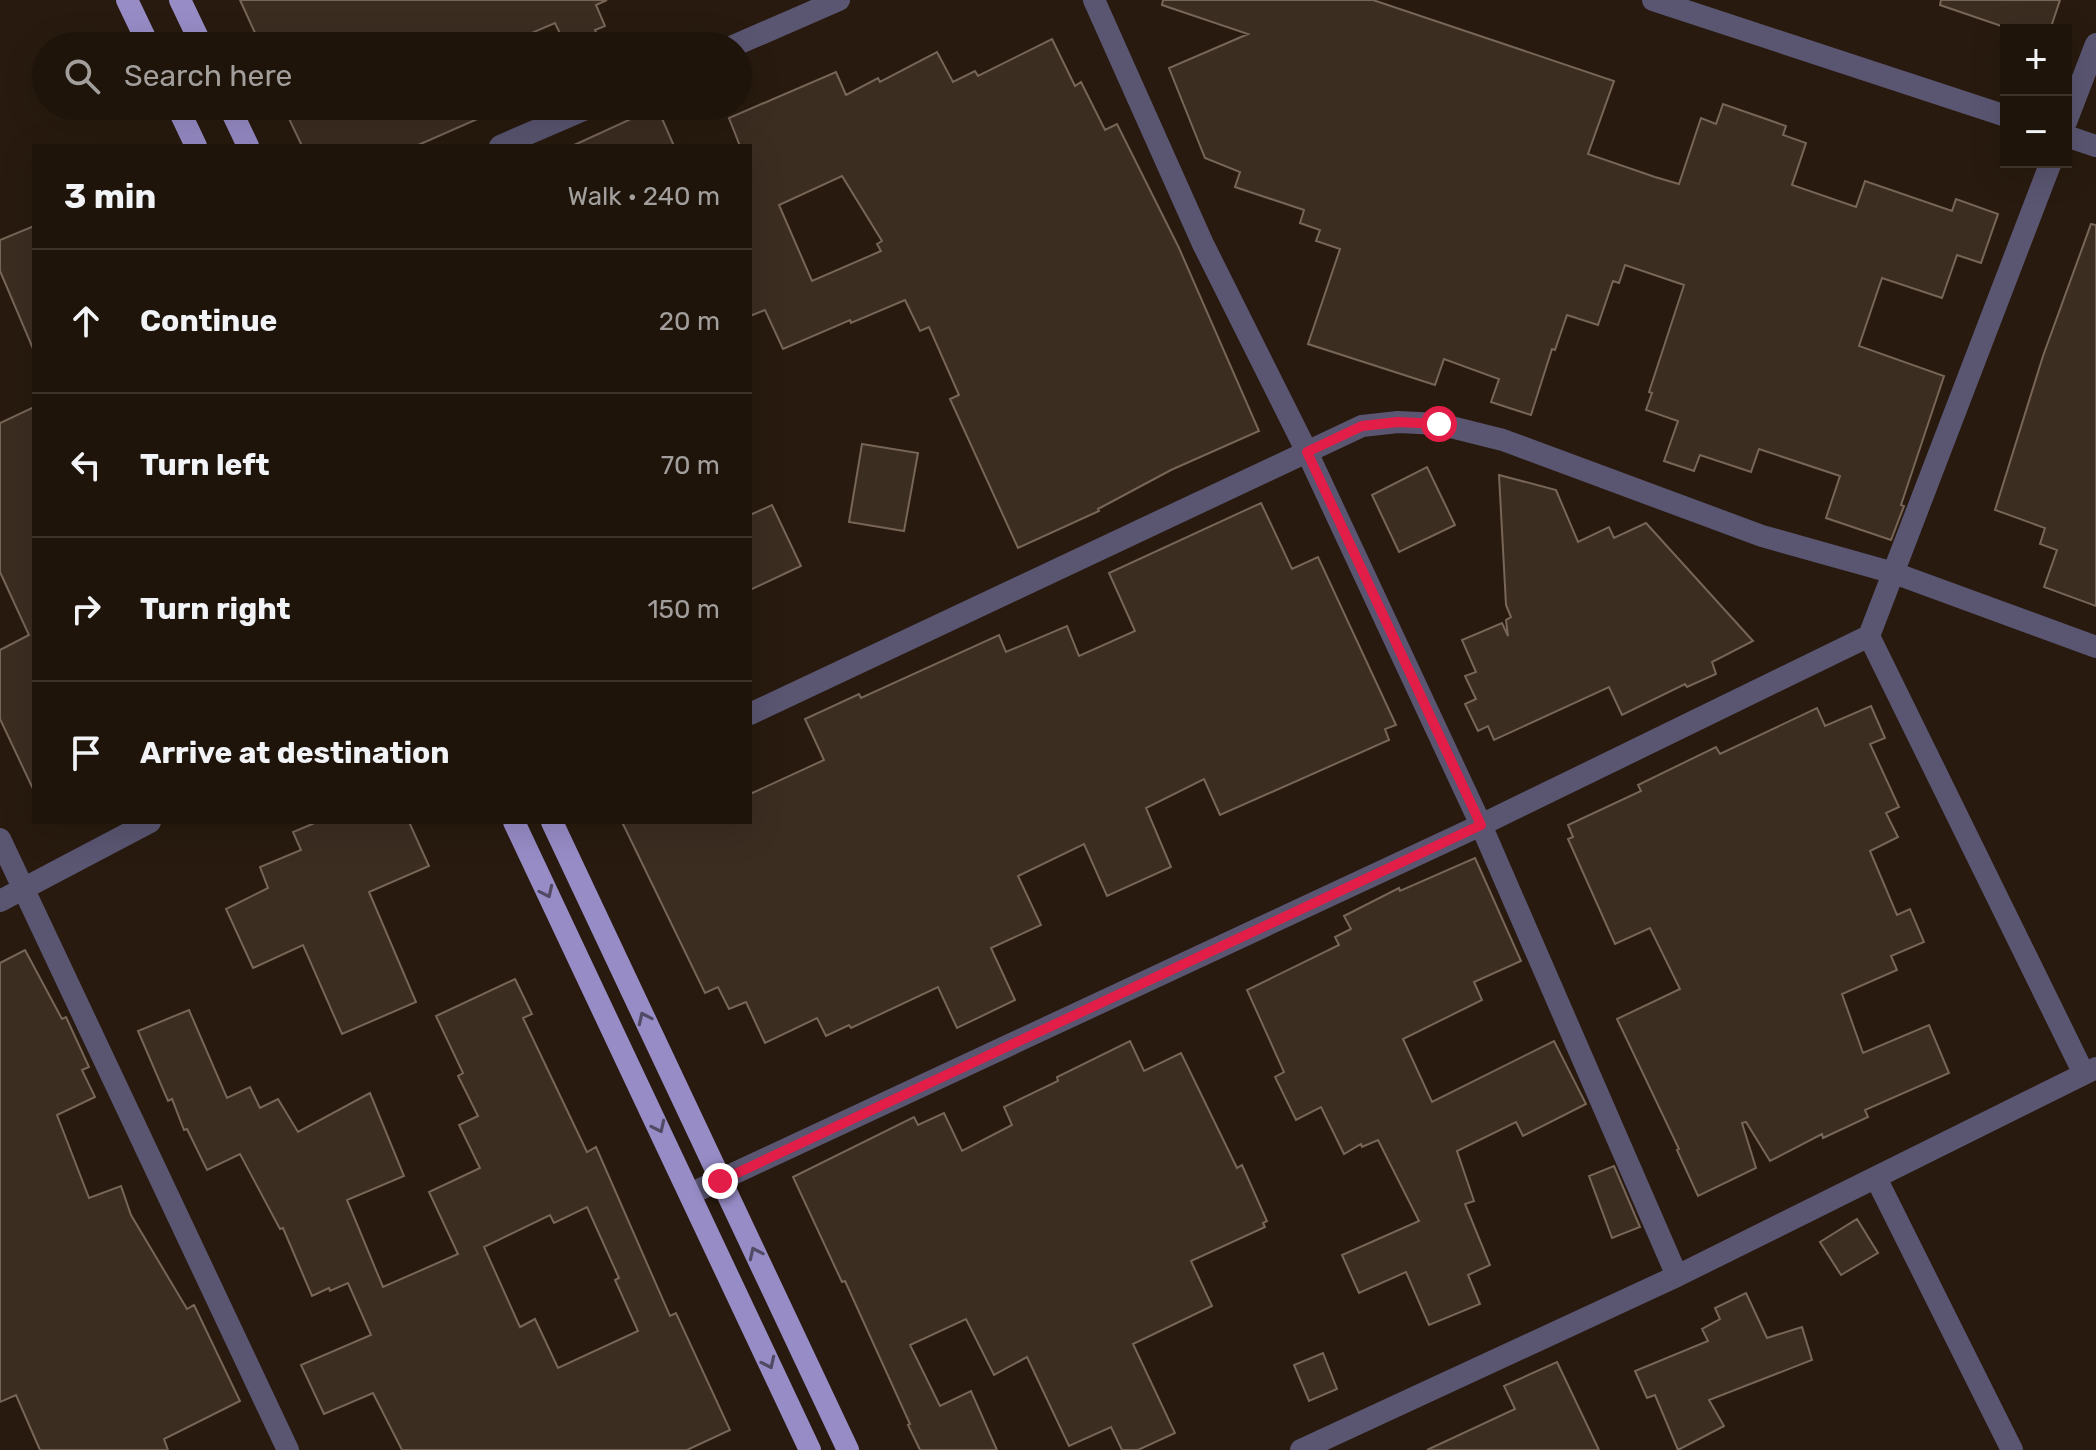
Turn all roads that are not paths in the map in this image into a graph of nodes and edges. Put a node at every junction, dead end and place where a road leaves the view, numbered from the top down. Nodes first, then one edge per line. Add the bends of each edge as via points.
1 (127, 0) edge
2 (180, 0) edge
3 (839, 0) edge
4 (1094, 0) edge
5 (1653, 0) edge
6 (142, 32) edge
7 (195, 32) edge
8 (752, 38) edge
9 (2096, 44) edge
10 (2072, 106) edge
11 (2000, 114) edge
12 (184, 120) edge
13 (236, 120) edge
14 (560, 120) edge
15 (2072, 138) edge
16 (195, 144) edge
17 (247, 144) edge
18 (505, 144) edge
19 (2096, 146) edge
20 (2049, 168) edge
21 (1307, 452) junction
22 (1894, 573) junction
23 (1869, 636) junction
24 (2096, 647) edge
25 (752, 713) edge
26 (146, 824) edge
27 (515, 824) edge
28 (553, 824) edge
29 (1481, 825) junction
30 (0, 839) edge
31 (23, 890) junction
32 (0, 901) edge
33 (2090, 1071) edge
34 (1876, 1178) junction
35 (720, 1181) junction
36 (690, 1194) junction
37 (1677, 1276) junction
38 (288, 1450) edge
39 (810, 1450) edge
40 (848, 1450) edge
41 (1301, 1450) edge
42 (2012, 1450) edge

1 - 6 main road
2 - 7 main road
3 - 8 street
4 - 21 street via 1203,244
5 - 11 street
9 - 10 street
12 - 16 main road
13 - 17 main road
14 - 18 street
15 - 19 street
20 - 22 street
21 - 22 street via 1362,426 1439,424 1503,440 1762,536
21 - 25 street
21 - 29 street
22 - 23 street
22 - 24 street
23 - 29 street
23 - 33 street
26 - 31 street
27 -> 36 main road
35 -> 28 main road
29 - 35 street
29 - 37 street
30 - 31 street
31 - 32 street
31 - 38 street
33 - 34 street
34 - 37 street
34 - 42 street
35 - 36 street
40 -> 35 main road
36 -> 39 main road
37 - 41 street

